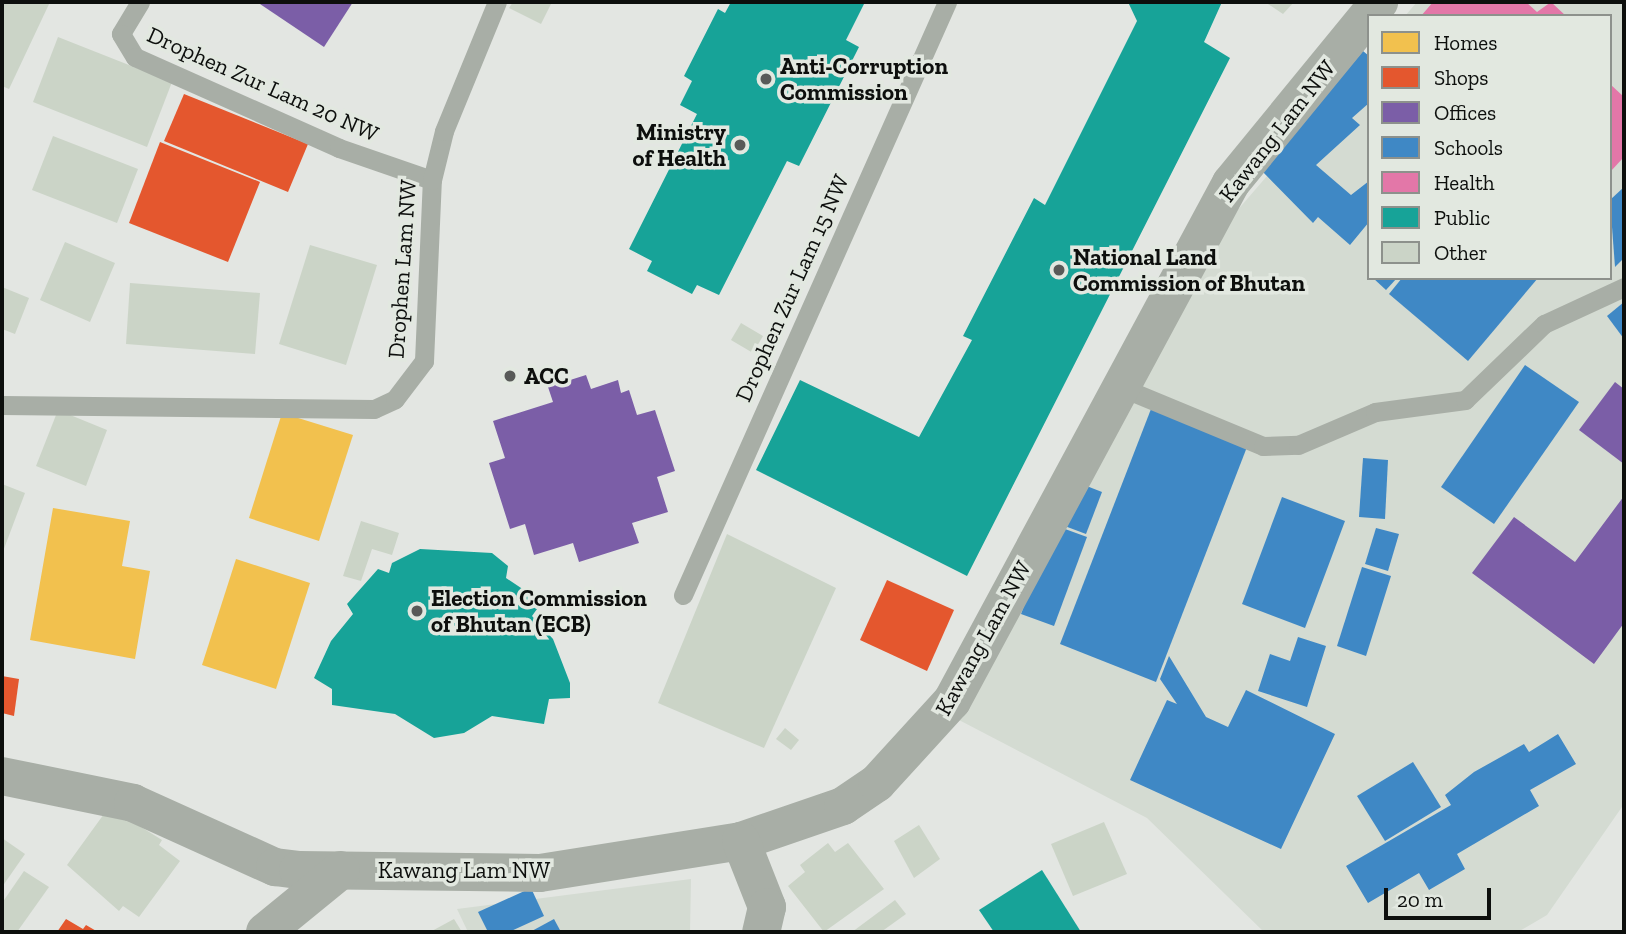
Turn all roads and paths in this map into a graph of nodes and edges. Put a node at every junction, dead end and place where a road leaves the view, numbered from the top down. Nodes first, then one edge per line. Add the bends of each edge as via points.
1 (140, 2) edge
2 (497, 2) edge
3 (947, 2) edge
4 (1367, 17) edge
5 (432, 180) junction
6 (1624, 287) edge
7 (1118, 386) junction
8 (2, 405) edge
9 (683, 595) dead end
10 (2, 776) edge
11 (741, 841) junction
12 (341, 870) junction
13 (265, 932) edge
14 (761, 932) edge

1 - 5 lane, Drophen Zur Lam 20 NW via 121,34 135,57 339,148
2 - 5 lane, Drophen Lam NW via 444,131
3 - 9 lane, Drophen Zur Lam 15 NW
4 - 7 street, Kawang Lam NW via 1231,183
5 - 8 lane, Drophen Lam NW via 424,361 395,399 374,409
6 - 7 lane via 1544,324 1465,400 1375,411 1298,445 1263,446
7 - 11 street, Kawang Lam NW via 953,701 929,732 877,783 843,806
10 - 12 street, Kawang Lam NW via 133,803 275,867
11 - 12 street, Kawang Lam NW via 540,873
11 - 14 street via 766,907
12 - 13 street

